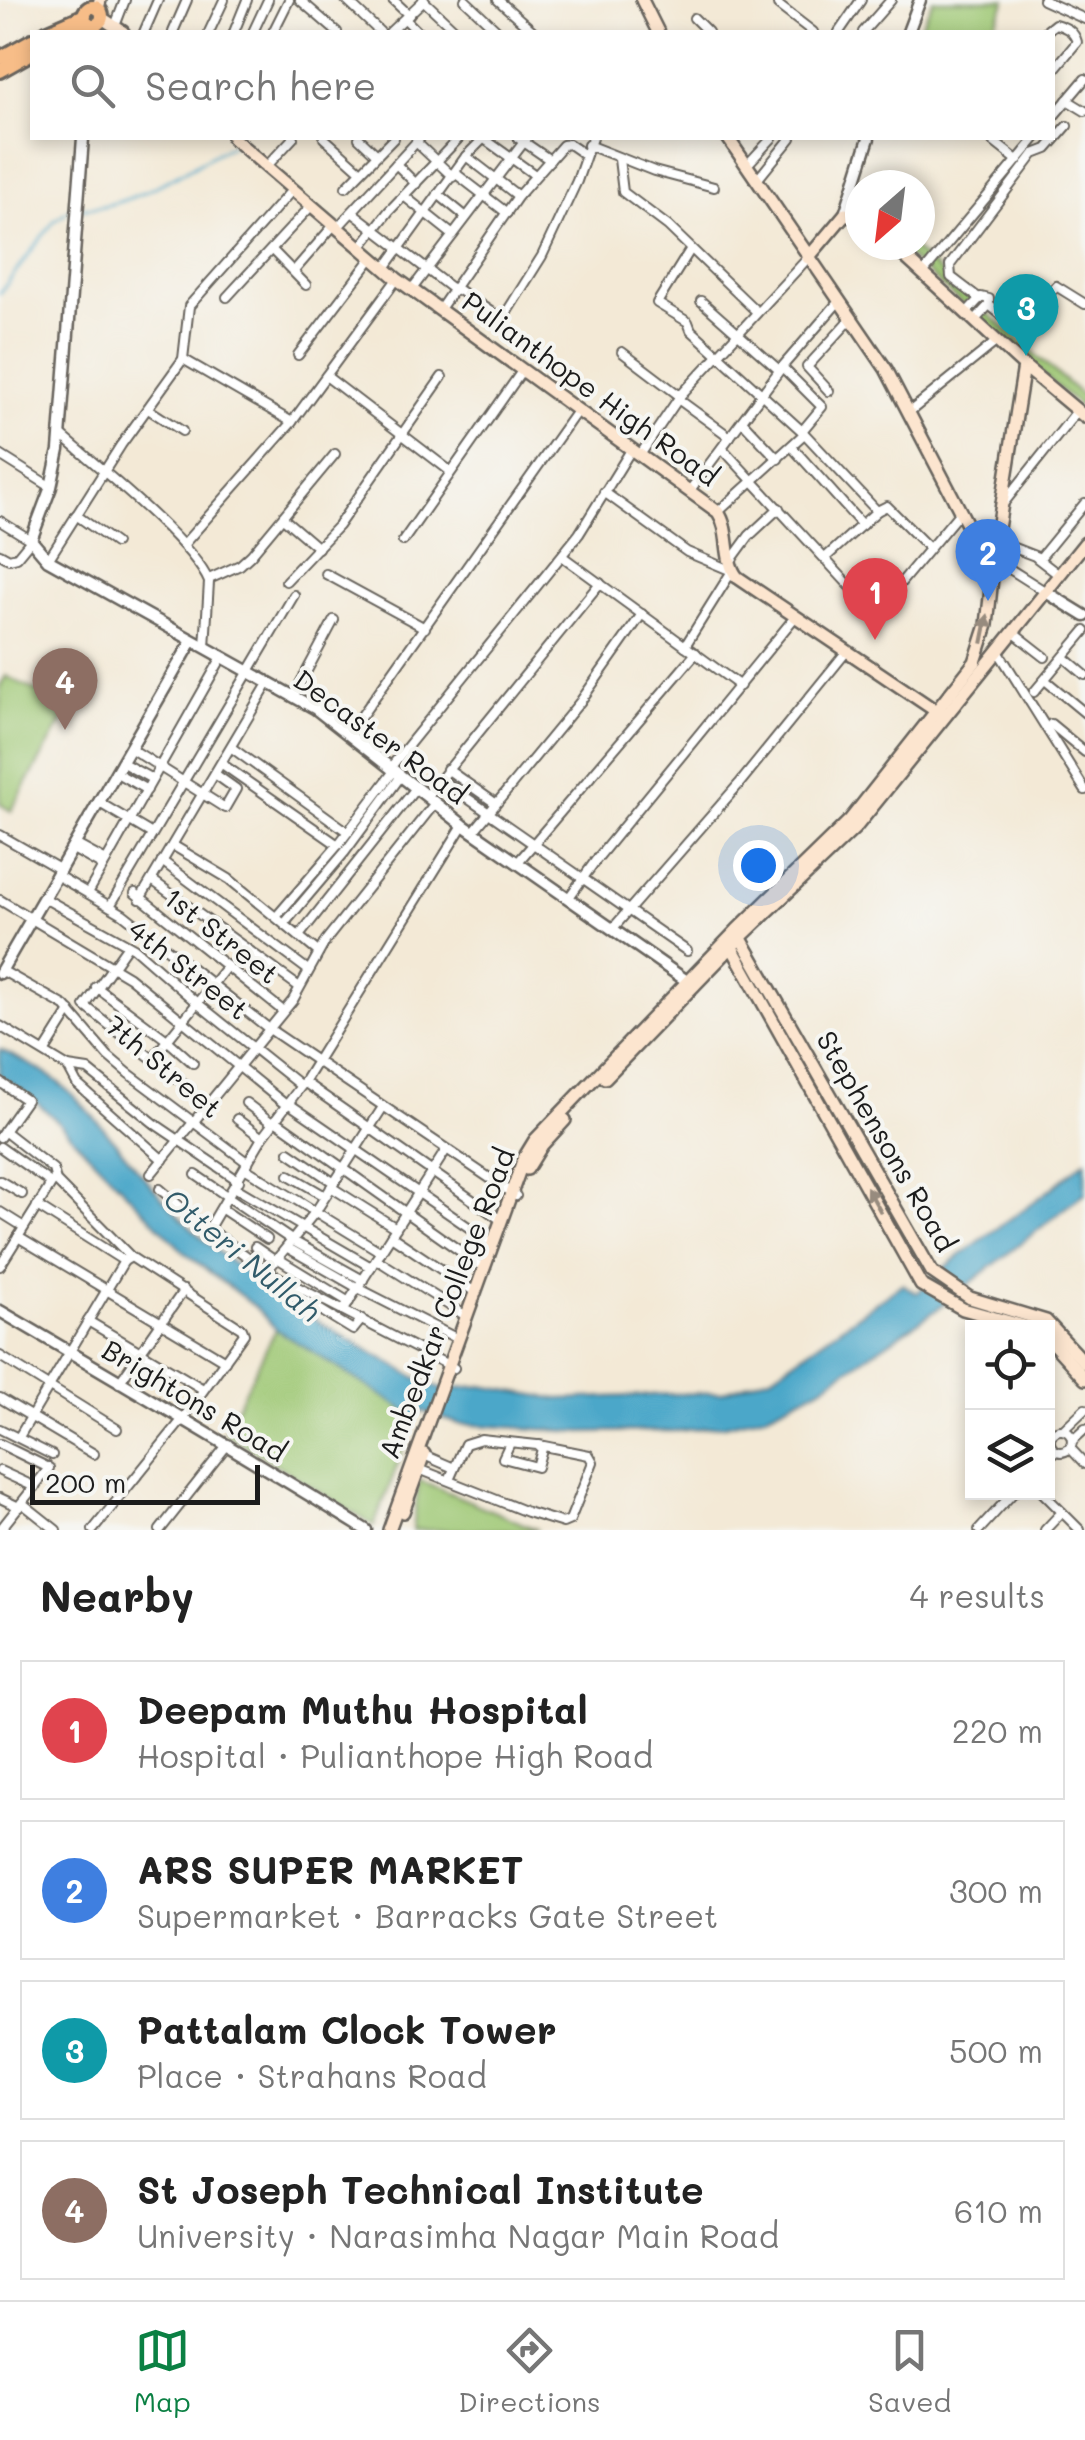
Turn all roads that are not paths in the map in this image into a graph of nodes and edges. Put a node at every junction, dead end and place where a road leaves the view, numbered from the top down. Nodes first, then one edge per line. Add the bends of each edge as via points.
1 (126, 0) edge
2 (158, 0) edge
3 (187, 0) edge
4 (224, 0) edge
5 (247, 0) edge
6 (268, 0) edge
7 (289, 0) edge
8 (300, 0) edge
9 (316, 0) edge
10 (346, 0) edge
11 (393, 0) edge
12 (424, 0) edge
13 (465, 0) edge
14 (498, 0) edge
15 (642, 0) edge
16 (861, 0) edge
17 (891, 0) edge
18 (920, 0) edge
19 (1043, 0) edge
20 (778, 2) edge
21 (308, 8) junction
22 (512, 14) junction
23 (407, 17) junction
24 (94, 18) edge
25 (694, 18) dead end
26 (1085, 19) edge
27 (119, 29) edge
28 (53, 30) edge
29 (145, 30) edge
30 (174, 30) edge
31 (210, 30) edge
32 (235, 30) edge
33 (254, 30) edge
34 (273, 30) edge
35 (335, 30) edge
36 (378, 30) edge
37 (392, 30) edge
38 (417, 30) edge
39 (456, 30) edge
40 (494, 30) edge
41 (498, 30) edge
42 (532, 30) edge
43 (657, 30) edge
44 (706, 30) edge
45 (811, 30) edge
46 (840, 30) edge
47 (865, 30) edge
48 (909, 30) edge
49 (1046, 30) edge
50 (30, 41) edge
51 (30, 54) edge
52 (0, 58) edge
53 (1055, 68) edge
54 (0, 72) edge
55 (1085, 79) edge
56 (1067, 100) junction
57 (1082, 110) edge
58 (1055, 114) edge
59 (83, 140) edge
60 (291, 140) edge
61 (326, 140) edge
62 (360, 140) edge
63 (392, 140) edge
64 (418, 140) edge
65 (457, 140) edge
66 (482, 140) edge
67 (486, 140) edge
68 (522, 140) edge
69 (524, 140) edge
70 (729, 140) edge
71 (770, 140) edge
72 (789, 140) edge
73 (868, 140) edge
74 (996, 140) edge
75 (1034, 140) edge
76 (237, 141) edge
77 (567, 141) edge
78 (588, 146) edge
79 (376, 154) junction
80 (466, 156) junction
81 (510, 159) junction
82 (619, 159) junction
83 (550, 160) junction
84 (1017, 160) junction
85 (436, 161) junction
86 (396, 164) junction
87 (747, 165) junction
88 (266, 167) junction
89 (859, 170) edge
90 (361, 171) junction
91 (454, 175) junction
92 (536, 175) junction
93 (496, 177) junction
94 (757, 180) junction
95 (416, 184) junction
96 (346, 186) dead end
97 (714, 187) dead end
98 (292, 188) junction
99 (438, 194) junction
100 (404, 196) junction
101 (518, 196) junction
102 (482, 197) junction
103 (312, 205) junction
104 (352, 212) junction
105 (425, 213) junction
106 (507, 213) junction
107 (845, 214) edge
108 (465, 216) junction
109 (336, 227) junction
110 (374, 230) junction
111 (453, 235) junction
112 (360, 248) junction
113 (399, 249) junction
114 (273, 250) junction
115 (690, 250) junction
116 (372, 258) junction
117 (808, 258) junction
118 (910, 260) edge
119 (385, 268) junction
120 (294, 271) junction
121 (426, 272) junction
122 (924, 272) junction
123 (397, 279) junction
124 (306, 285) dead end
125 (412, 289) junction
126 (456, 290) junction
127 (227, 297) dead end
128 (980, 299) junction
129 (840, 300) junction
130 (701, 301) dead end
131 (1085, 304) edge
132 (989, 305) junction
133 (440, 310) junction
134 (757, 312) junction
135 (971, 316) junction
136 (852, 318) junction
137 (738, 334) junction
138 (997, 340) junction
139 (622, 352) dead end
140 (298, 355) dead end
141 (718, 355) junction
142 (183, 359) junction
143 (1024, 366) junction
144 (780, 368) junction
145 (522, 371) junction
146 (326, 376) junction
147 (442, 377) dead end
148 (830, 391) dead end
149 (761, 394) junction
150 (679, 397) junction
151 (148, 409) junction
152 (578, 411) junction
153 (908, 413) junction
154 (1081, 414) edge
155 (742, 420) junction
156 (292, 422) junction
157 (182, 431) dead end
158 (803, 433) junction
159 (60, 434) junction
160 (401, 436) junction
161 (730, 437) junction
162 (792, 447) junction
163 (722, 448) junction
164 (635, 452) junction
165 (335, 454) dead end
166 (0, 455) edge
167 (778, 460) junction
168 (450, 471) junction
169 (105, 473) junction
170 (754, 480) junction
171 (51, 487) junction
172 (690, 490) junction
173 (604, 492) junction
174 (1085, 503) edge
175 (1003, 504) junction
176 (780, 508) junction
177 (877, 511) junction
178 (718, 512) junction
179 (960, 512) junction
180 (76, 514) junction
181 (282, 518) junction
182 (0, 520) edge
183 (862, 524) junction
184 (30, 540) junction
185 (403, 541) dead end
186 (996, 541) junction
187 (115, 543) dead end
188 (1085, 544) edge
189 (183, 545) junction
190 (318, 548) junction
191 (929, 548) junction
192 (0, 554) edge
193 (562, 556) junction
194 (825, 558) junction
195 (994, 558) junction
196 (1037, 558) junction
197 (48, 560) junction
198 (731, 566) junction
199 (326, 574) dead end
200 (1059, 576) junction
201 (208, 579) junction
202 (286, 582) dead end
203 (600, 583) junction
204 (1046, 592) junction
205 (294, 595) dead end
206 (642, 614) junction
207 (1085, 615) edge
208 (795, 618) junction
209 (334, 620) dead end
210 (425, 628) junction
211 (1013, 632) junction
212 (1084, 633) edge
213 (192, 641) junction
214 (685, 646) junction
215 (205, 648) junction
216 (998, 651) junction
217 (848, 652) junction
218 (696, 653) junction
219 (222, 657) junction
220 (1045, 657) dead end
221 (1064, 657) junction
222 (248, 671) junction
223 (1085, 675) edge
224 (1045, 680) junction
225 (269, 682) junction
226 (740, 686) junction
227 (1034, 692) dead end
228 (294, 695) junction
229 (1085, 713) edge
230 (941, 715) junction
231 (1051, 724) dead end
232 (348, 735) junction
233 (130, 748) junction
234 (232, 748) junction
235 (1085, 752) edge
236 (222, 764) junction
237 (160, 766) junction
238 (119, 767) junction
239 (447, 769) junction
240 (395, 772) junction
241 (215, 774) junction
242 (152, 779) junction
243 (440, 780) junction
244 (182, 782) junction
245 (146, 790) junction
246 (1085, 790) edge
247 (203, 796) junction
248 (426, 796) junction
249 (98, 802) junction
250 (495, 803) junction
251 (486, 813) junction
252 (130, 820) junction
253 (468, 828) junction
254 (348, 832) junction
255 (0, 834) edge
256 (152, 834) junction
257 (338, 845) junction
258 (174, 846) junction
259 (531, 846) junction
260 (74, 847) junction
261 (162, 861) junction
262 (518, 862) junction
263 (105, 864) junction
264 (59, 873) junction
265 (582, 878) junction
266 (152, 880) junction
267 (88, 893) junction
268 (570, 896) junction
269 (44, 898) junction
270 (0, 900) edge
271 (110, 906) junction
272 (627, 908) junction
273 (32, 918) junction
274 (280, 920) junction
275 (614, 927) junction
276 (300, 936) junction
277 (734, 939) junction
278 (128, 945) junction
279 (687, 951) dead end
280 (318, 952) junction
281 (112, 964) junction
282 (227, 966) junction
283 (1, 969) edge
284 (308, 970) junction
285 (692, 983) junction
286 (212, 985) junction
287 (298, 986) junction
288 (96, 988) junction
289 (197, 1004) junction
290 (70, 1011) junction
291 (283, 1011) junction
292 (183, 1021) junction
293 (0, 1026) edge
294 (268, 1028) junction
295 (168, 1040) junction
296 (252, 1048) junction
297 (45, 1051) junction
298 (153, 1058) junction
299 (317, 1061) junction
300 (193, 1063) dead end
301 (238, 1066) junction
302 (68, 1067) junction
303 (0, 1082) edge
304 (303, 1084) junction
305 (191, 1089) dead end
306 (246, 1103) dead end
307 (287, 1104) junction
308 (383, 1106) junction
309 (236, 1119) dead end
310 (274, 1121) junction
311 (192, 1123) junction
312 (370, 1127) junction
313 (2, 1134) edge
314 (262, 1138) junction
315 (178, 1140) junction
316 (0, 1147) edge
317 (356, 1148) junction
318 (446, 1150) junction
319 (290, 1152) dead end
320 (162, 1160) junction
321 (247, 1166) junction
322 (343, 1168) junction
323 (433, 1170) junction
324 (151, 1174) dead end
325 (196, 1174) dead end
326 (289, 1174) dead end
327 (0, 1181) edge
328 (53, 1182) junction
329 (332, 1184) junction
330 (237, 1185) junction
331 (160, 1189) dead end
332 (419, 1192) junction
333 (22, 1194) dead end
334 (513, 1195) junction
335 (324, 1196) junction
336 (230, 1198) junction
337 (36, 1206) junction
338 (222, 1209) junction
339 (316, 1211) junction
340 (0, 1212) edge
341 (405, 1214) junction
342 (501, 1220) junction
343 (24, 1226) junction
344 (209, 1228) junction
345 (304, 1228) junction
346 (394, 1232) junction
347 (18, 1237) junction
348 (267, 1239) dead end
349 (0, 1241) edge
350 (290, 1244) junction
351 (492, 1244) junction
352 (11, 1247) junction
353 (255, 1247) dead end
354 (127, 1259) junction
355 (276, 1259) junction
356 (376, 1259) junction
357 (0, 1266) edge
358 (484, 1268) junction
359 (267, 1270) junction
360 (360, 1284) junction
361 (106, 1289) junction
362 (184, 1290) junction
363 (475, 1292) junction
364 (296, 1295) dead end
365 (966, 1303) junction
366 (347, 1306) junction
367 (0, 1311) edge
368 (466, 1316) junction
369 (362, 1319) junction
370 (1010, 1320) edge
371 (88, 1321) junction
372 (163, 1322) junction
373 (458, 1340) junction
374 (1055, 1346) edge
375 (69, 1351) junction
376 (140, 1352) junction
377 (0, 1356) edge
378 (224, 1361) junction
379 (1085, 1364) edge
380 (452, 1367) junction
381 (1085, 1379) edge
382 (119, 1383) junction
383 (48, 1386) junction
384 (202, 1389) junction
385 (0, 1398) edge
386 (1085, 1409) edge
387 (30, 1416) junction
388 (182, 1420) junction
389 (432, 1423) junction
390 (0, 1429) edge
391 (117, 1429) dead end
392 (1055, 1429) edge
393 (1055, 1430) edge
394 (1085, 1430) edge
395 (18, 1436) junction
396 (510, 1443) junction
397 (0, 1444) edge
398 (228, 1444) junction
399 (1071, 1444) junction
400 (539, 1446) junction
401 (1055, 1453) edge
402 (94, 1454) dead end
403 (52, 1455) dead end
404 (424, 1455) junction
405 (1085, 1464) edge
406 (454, 1468) junction
407 (419, 1469) junction
408 (0, 1471) edge
409 (449, 1480) junction
410 (35, 1487) junction
411 (0, 1498) edge
412 (1007, 1500) edge
413 (1050, 1500) edge
414 (20, 1505) junction
415 (1062, 1512) junction
416 (1, 1527) edge
417 (95, 1529) edge
418 (56, 1530) edge
419 (160, 1530) edge
420 (366, 1530) edge
421 (393, 1530) edge
422 (979, 1530) edge
423 (1045, 1530) edge
424 (1079, 1530) edge

1 - 27 street
2 - 29 street
3 - 30 street
4 - 31 street
5 - 32 street
6 - 33 street
7 - 34 street
8 - 21 street
9 - 21 street
10 - 36 street
11 - 23 street
12 - 23 street
12 - 39 street
13 - 40 street
14 - 22 street
15 - 43 main road
16 - 46 street
17 - 47 street
18 - 48 street
19 - 26 street
20 - 45 street
21 - 35 street
22 - 41 street
22 - 42 street
23 - 37 street
23 - 38 street
24 - 27 main road
24 - 28 main road
25 - 44 street
49 - 53 street via 1063,26 1077,42
50 - 52 main road
51 - 54 main road
55 - 56 street
56 - 57 street
56 - 58 street
57 - 128 street via 1048,149 1034,154 950,265 951,277
59 - 159 street
60 - 88 street
61 - 90 street
62 - 79 street
63 - 79 street
64 - 85 street
64 - 86 street
65 - 85 street
66 - 80 street
67 - 81 street
68 - 81 street
69 - 83 street
70 - 87 main road
71 - 87 street
72 - 94 street
73 - 89 street
74 - 84 street
75 - 84 street
76 - 88 main road, Pulianthope High Road
77 - 78 street
77 - 83 street
78 - 82 street
78 - 126 street via 542,256 505,316
79 - 90 street
80 - 91 street
80 - 93 street
81 - 92 street
81 - 93 street
82 - 97 street
82 - 115 street via 622,191
83 - 92 street
84 - 122 street
85 - 91 street
85 - 95 street
86 - 95 street
86 - 104 street
87 - 94 main road
88 - 98 main road, Pulianthope High Road
90 - 96 street
91 - 99 street
91 - 102 street
92 - 101 street
93 - 101 street
93 - 102 street
94 - 117 main road
95 - 100 street
98 - 103 main road, Pulianthope High Road
98 - 142 street via 189,306
99 - 105 street
99 - 108 street
100 - 105 street
100 - 110 street
101 - 106 street
102 - 106 street
102 - 108 street
103 - 109 main road, Pulianthope High Road
103 - 114 street
104 - 109 street
104 - 110 street
105 - 111 street
105 - 113 street
106 - 126 street
107 - 117 main road
108 - 111 street
109 - 112 main road, Pulianthope High Road
109 - 120 street
110 - 112 street
110 - 113 street
111 - 121 street
112 - 116 main road, Pulianthope High Road
113 - 119 street
113 - 121 street
114 - 120 street
114 - 127 street
115 - 134 street
115 - 141 street via 657,303 686,320
116 - 119 main road, Pulianthope High Road
116 - 140 street
117 - 129 main road
117 - 134 street
118 - 122 main road
119 - 123 main road, Pulianthope High Road
120 - 124 street
121 - 125 street
121 - 126 street
122 - 135 main road
123 - 125 main road, Pulianthope High Road
123 - 146 street
125 - 133 main road, Pulianthope High Road
126 - 133 street
128 - 132 street
128 - 135 street
129 - 136 main road
129 - 144 street
130 - 137 street
131 - 132 street via 1056,286 1020,326
132 - 135 street
133 - 145 main road, Pulianthope High Road
134 - 137 street
135 - 138 main road
136 - 148 street via 807,367
136 - 153 main road
137 - 141 street
137 - 144 street
138 - 143 main road
138 - 153 street
139 - 150 street
141 - 149 street
141 - 150 street
142 - 151 street
142 - 156 street
143 - 154 main road
143 - 175 main road
144 - 149 street
144 - 158 street via 822,408
145 - 152 main road, Pulianthope High Road
145 - 168 street
146 - 156 street
146 - 160 street
147 - 160 street
149 - 155 street
149 - 158 street
150 - 161 street
150 - 164 street
151 - 157 street
151 - 169 street
152 - 164 main road, Pulianthope High Road
152 - 210 street
153 - 179 main road
154 - 175 street
155 - 161 street
155 - 167 street
156 - 189 street
158 - 162 street
158 - 177 street
159 - 169 street
159 - 171 street
160 - 168 street
160 - 190 street
161 - 163 street
162 - 167 street
162 - 183 street
163 - 170 street
163 - 172 street
164 - 172 main road, Pulianthope High Road
164 - 173 street
165 - 181 street
166 - 171 street
167 - 170 street
168 - 185 street
169 - 180 street
169 - 189 street
170 - 176 street
170 - 178 street
171 - 184 street
172 - 178 main road, Pulianthope High Road
173 - 193 street
173 - 198 street via 687,552
174 - 196 street
175 - 186 main road
176 - 194 street
176 - 198 street via 749,536
177 - 183 street
177 - 191 street via 887,506
178 - 198 main road, Pulianthope High Road
179 - 191 street
179 - 195 main road via 982,552
180 - 187 street
180 - 197 street
181 - 190 street
181 - 201 street via 240,565
182 - 184 street
183 - 194 street
184 - 192 street via 17,557
184 - 197 street, Decaster Road
186 - 195 main road
186 - 196 street
188 - 200 main road
189 - 201 street
190 - 202 street
191 - 194 street via 884,603 875,604
193 - 203 street
193 - 240 street
195 - 204 street
230 -> 195 main road via 982,649
196 - 200 street
197 - 213 street, Decaster Road
198 - 208 main road
198 - 214 street
199 - 210 street
200 - 204 main road
201 - 215 street
203 - 206 street
203 - 239 street
204 - 207 street
204 - 211 main road
205 - 222 street
206 - 214 street
206 - 250 street via 580,702
208 - 217 main road
208 - 226 street
209 - 228 street
210 - 232 street
211 - 216 main road
211 - 220 street
212 - 221 street
213 - 215 street, Decaster Road
213 - 233 street
214 - 218 street
215 - 219 street, Decaster Road
216 - 230 main road
216 - 246 street
217 - 230 main road
217 - 272 street
218 - 226 street
218 - 259 street
219 - 222 street, Decaster Road
219 - 237 street
221 - 223 street
221 - 224 street
222 - 225 street, Decaster Road
222 - 244 street
224 - 227 street
224 - 229 street
225 - 228 street, Decaster Road
225 - 234 street
226 - 265 street
228 - 232 street, Decaster Road
230 - 277 main road, Ambedkar College Road
231 - 235 street
232 - 240 street, Decaster Road
233 - 237 street
233 - 238 street
234 - 236 street
234 - 254 street
236 - 241 street
236 - 257 street
237 - 242 street
237 - 244 street
238 - 242 street
238 - 245 street
238 - 249 street
239 - 243 street
239 - 250 street
240 - 248 street, Decaster Road
240 - 254 street
240 - 274 street via 345,852
241 - 247 street
241 - 247 street via 236,791 224,808
242 - 245 street
243 - 248 street
243 - 251 street
244 - 247 street
244 - 256 street
245 - 252 street
247 - 258 street
248 - 253 street, Decaster Road
248 - 276 street
248 - 280 street
249 - 252 street
249 - 260 street
250 - 251 street
251 - 253 street
251 - 259 street
252 - 256 street
252 - 263 street
253 - 262 street, Decaster Road
253 - 299 street
254 - 257 street
255 - 264 street
256 - 271 street
257 - 274 street
258 - 261 street
258 - 274 street
259 - 262 street
259 - 265 street
260 - 263 street
260 - 264 street
261 - 266 street
261 - 284 street
262 - 268 street, Decaster Road
263 - 267 street
264 - 267 street
264 - 269 street
265 - 268 street
265 - 272 street
266 - 282 street, 1st Street via 137,896
266 - 287 street
267 - 271 street
268 - 275 street, Decaster Road
269 - 273 street
269 - 278 street, 4th Street
270 - 273 street
271 - 286 street
272 - 275 street
272 - 279 street
273 - 281 street
273 - 283 street
274 - 276 street
275 - 285 street, Decaster Road
276 - 280 street
277 - 285 main road, Ambedkar College Road
277 - 365 main road, Stephensons Road via 932,1272
365 -> 277 main road, Stephensons Road via 921,1285
278 - 281 street
278 - 289 street, 4th Street
280 - 284 street
281 - 288 street
281 - 292 street
282 - 286 street
282 - 291 street, 1st Street
283 - 290 street, 7th Street
284 - 287 street
285 - 334 main road, Ambedkar College Road via 542,1145
286 - 289 street
286 - 294 street
287 - 291 street
288 - 295 street
288 - 298 street via 85,1006
289 - 292 street
289 - 296 street, 4th Street
290 - 297 street
290 - 311 street, 7th Street via 108,1056
291 - 294 street
292 - 295 street
292 - 301 street
293 - 297 street
294 - 296 street
294 - 299 street
295 - 298 street
295 - 300 street
296 - 301 street
296 - 304 street, 4th Street
297 - 302 street
298 - 305 street
299 - 304 street
299 - 308 street
301 - 307 street
301 - 311 street
302 - 315 street via 84,1068
302 - 320 street via 78,1084
303 - 313 street via 26,1100
304 - 307 street
304 - 312 street, 4th Street
306 - 310 street
307 - 310 street
307 - 317 street
308 - 312 street
308 - 318 street
309 - 314 street
310 - 314 street
310 - 322 street
311 - 315 street
311 - 321 street, 7th Street
312 - 317 street
312 - 323 street, 4th Street
313 - 328 street via 53,1168
314 - 321 street
315 - 320 street
315 - 330 street
316 - 328 street
317 - 322 street
317 - 332 street
318 - 323 street
318 - 334 street
319 - 329 street
320 - 324 street
321 - 330 street
321 - 339 street, 7th Street
322 - 329 street
322 - 341 street
323 - 332 street
323 - 342 street, 4th Street
325 - 336 street
326 - 335 street
327 - 333 street
328 - 337 street
328 - 354 street
329 - 335 street
329 - 346 street
330 - 336 street
330 - 345 street
331 - 344 street
332 - 341 street
332 - 351 street
334 - 342 main road, Ambedkar College Road
334 - 380 main road, Ambedkar College Road
335 - 339 street
336 - 338 street
336 - 350 street
337 - 343 street
337 - 354 street
338 - 344 street
338 - 348 street
339 - 345 street
339 - 356 street, 7th Street
340 - 343 street
341 - 346 street
341 - 358 street
342 - 351 main road, Ambedkar College Road
343 - 347 street
344 - 359 street
345 - 350 street
345 - 356 street
346 - 356 street
346 - 363 street
347 - 352 street
347 - 361 street
349 - 352 street
350 - 355 street
350 - 360 street
351 - 358 main road, Ambedkar College Road
352 - 357 street
353 - 355 street
354 - 361 street
354 - 362 street
355 - 359 street
355 - 366 street
356 - 360 street
356 - 368 street
358 - 363 main road, Ambedkar College Road
359 - 366 street via 339,1311
360 - 366 street
360 - 373 street
361 - 371 street
361 - 372 street
362 - 372 street
362 - 378 street via 242,1329
363 - 368 main road, Ambedkar College Road
364 - 369 street via 353,1330
365 - 370 main road, Stephensons Road
365 - 379 main road, Stephensons Road via 1046,1321
366 - 369 street
367 - 375 street, Brightons Road
368 - 373 main road, Ambedkar College Road
369 - 380 street
371 - 375 street
371 - 376 street
372 - 376 street
372 - 378 street
373 - 380 main road, Ambedkar College Road
374 - 381 main road
375 - 382 street, Brightons Road
375 - 383 street
376 - 382 street
376 - 384 street
377 - 383 street
378 - 384 street
380 - 389 main road, Ambedkar College Road
382 - 388 street, Brightons Road
383 - 387 street
383 - 391 street
384 - 388 street
385 - 387 street
386 - 392 street
387 - 395 street
387 - 402 street
388 - 398 street, Brightons Road
388 - 417 street
389 - 404 main road, Ambedkar College Road
389 - 421 main road, Ambedkar College Road
390 - 395 street
393 - 399 street via 1068,1432
394 - 399 street
395 - 403 street
396 - 400 street
396 - 400 street via 504,1458 532,1468 542,1457
396 - 406 street via 470,1441
397 - 410 street via 49,1468
398 - 419 street
398 - 420 street, Brightons Road
399 - 401 street
399 - 405 street
400 - 409 street via 589,1455 593,1462 564,1523
404 - 406 street
404 - 407 main road, Ambedkar College Road
406 - 409 street
407 - 409 street
407 - 421 main road, Ambedkar College Road
408 - 410 street
410 - 414 street
411 - 414 street
412 - 422 street
413 - 415 street
414 - 416 street
414 - 418 street
415 - 423 street
415 - 424 street

